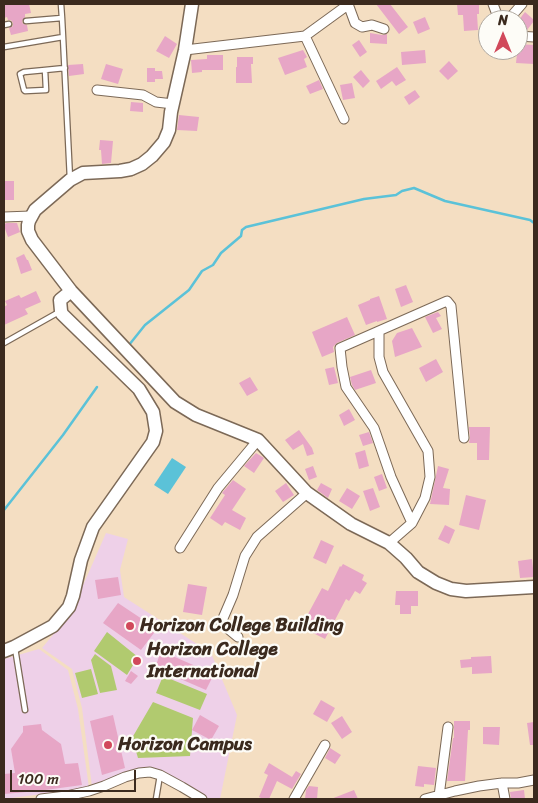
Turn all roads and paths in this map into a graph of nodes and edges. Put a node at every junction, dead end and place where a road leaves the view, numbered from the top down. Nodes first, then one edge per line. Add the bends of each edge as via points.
1 (61, 4) edge
2 (192, 4) edge
3 (348, 4) edge
4 (62, 18) junction
5 (26, 21) dead end
6 (384, 29) dead end
7 (305, 36) junction
8 (63, 37) junction
9 (4, 47) edge
10 (185, 50) junction
11 (65, 68) junction
12 (46, 70) junction
13 (98, 90) dead end
14 (173, 104) junction
15 (344, 119) dead end
16 (70, 180) junction
17 (31, 216) junction
18 (4, 218) edge
19 (71, 291) junction
20 (61, 311) junction
21 (379, 332) junction
22 (4, 343) edge
23 (464, 438) dead end
24 (258, 440) junction
25 (307, 493) junction
26 (412, 523) junction
27 (389, 543) junction
28 (180, 548) dead end
29 (534, 587) edge
30 (238, 637) dead end
31 (9, 649) edge
32 (25, 710) dead end
33 (448, 727) dead end
34 (325, 745) dead end
35 (160, 775) junction
36 (534, 780) edge
37 (502, 783) junction
38 (456, 795) edge
39 (440, 796) junction
40 (41, 799) edge
41 (156, 799) edge
42 (202, 799) edge
43 (294, 799) edge
44 (425, 799) edge
45 (505, 799) edge

1 - 4 lane
2 - 10 street
3 - 6 street via 355,23
3 - 7 street
4 - 5 lane
4 - 8 lane
7 - 10 street
7 - 15 street
8 - 9 lane
8 - 11 lane
10 - 14 street
11 - 12 lane
11 - 16 lane
12 - 12 lane via 20,74 24,90 46,90
13 - 14 street via 143,95 156,102
14 - 16 street via 164,142 142,164 120,171 83,173
16 - 17 street
17 - 18 street
17 - 19 street via 28,230 32,240
19 - 20 street via 60,300
19 - 24 street via 175,402 196,415
20 - 22 lane
20 - 31 street via 139,390 153,412 156,431 153,442 93,528 69,607 53,626
21 - 23 street via 447,301 451,306
21 - 26 street via 383,372 428,451 430,477 425,498
21 - 26 street via 340,348 342,367 346,387 374,428 391,478
24 - 25 street
24 - 28 street via 218,488
25 - 27 street via 350,524
25 - 30 street via 257,537 245,556 221,623
26 - 27 street
27 - 29 street via 418,572 452,589 466,592
31 - 32 lane
33 - 39 street
34 - 43 street
35 - 40 street via 139,773 89,791
35 - 41 lane
35 - 42 street
36 - 37 street
37 - 38 street via 479,786
37 - 45 street
38 - 39 street
39 - 44 street

